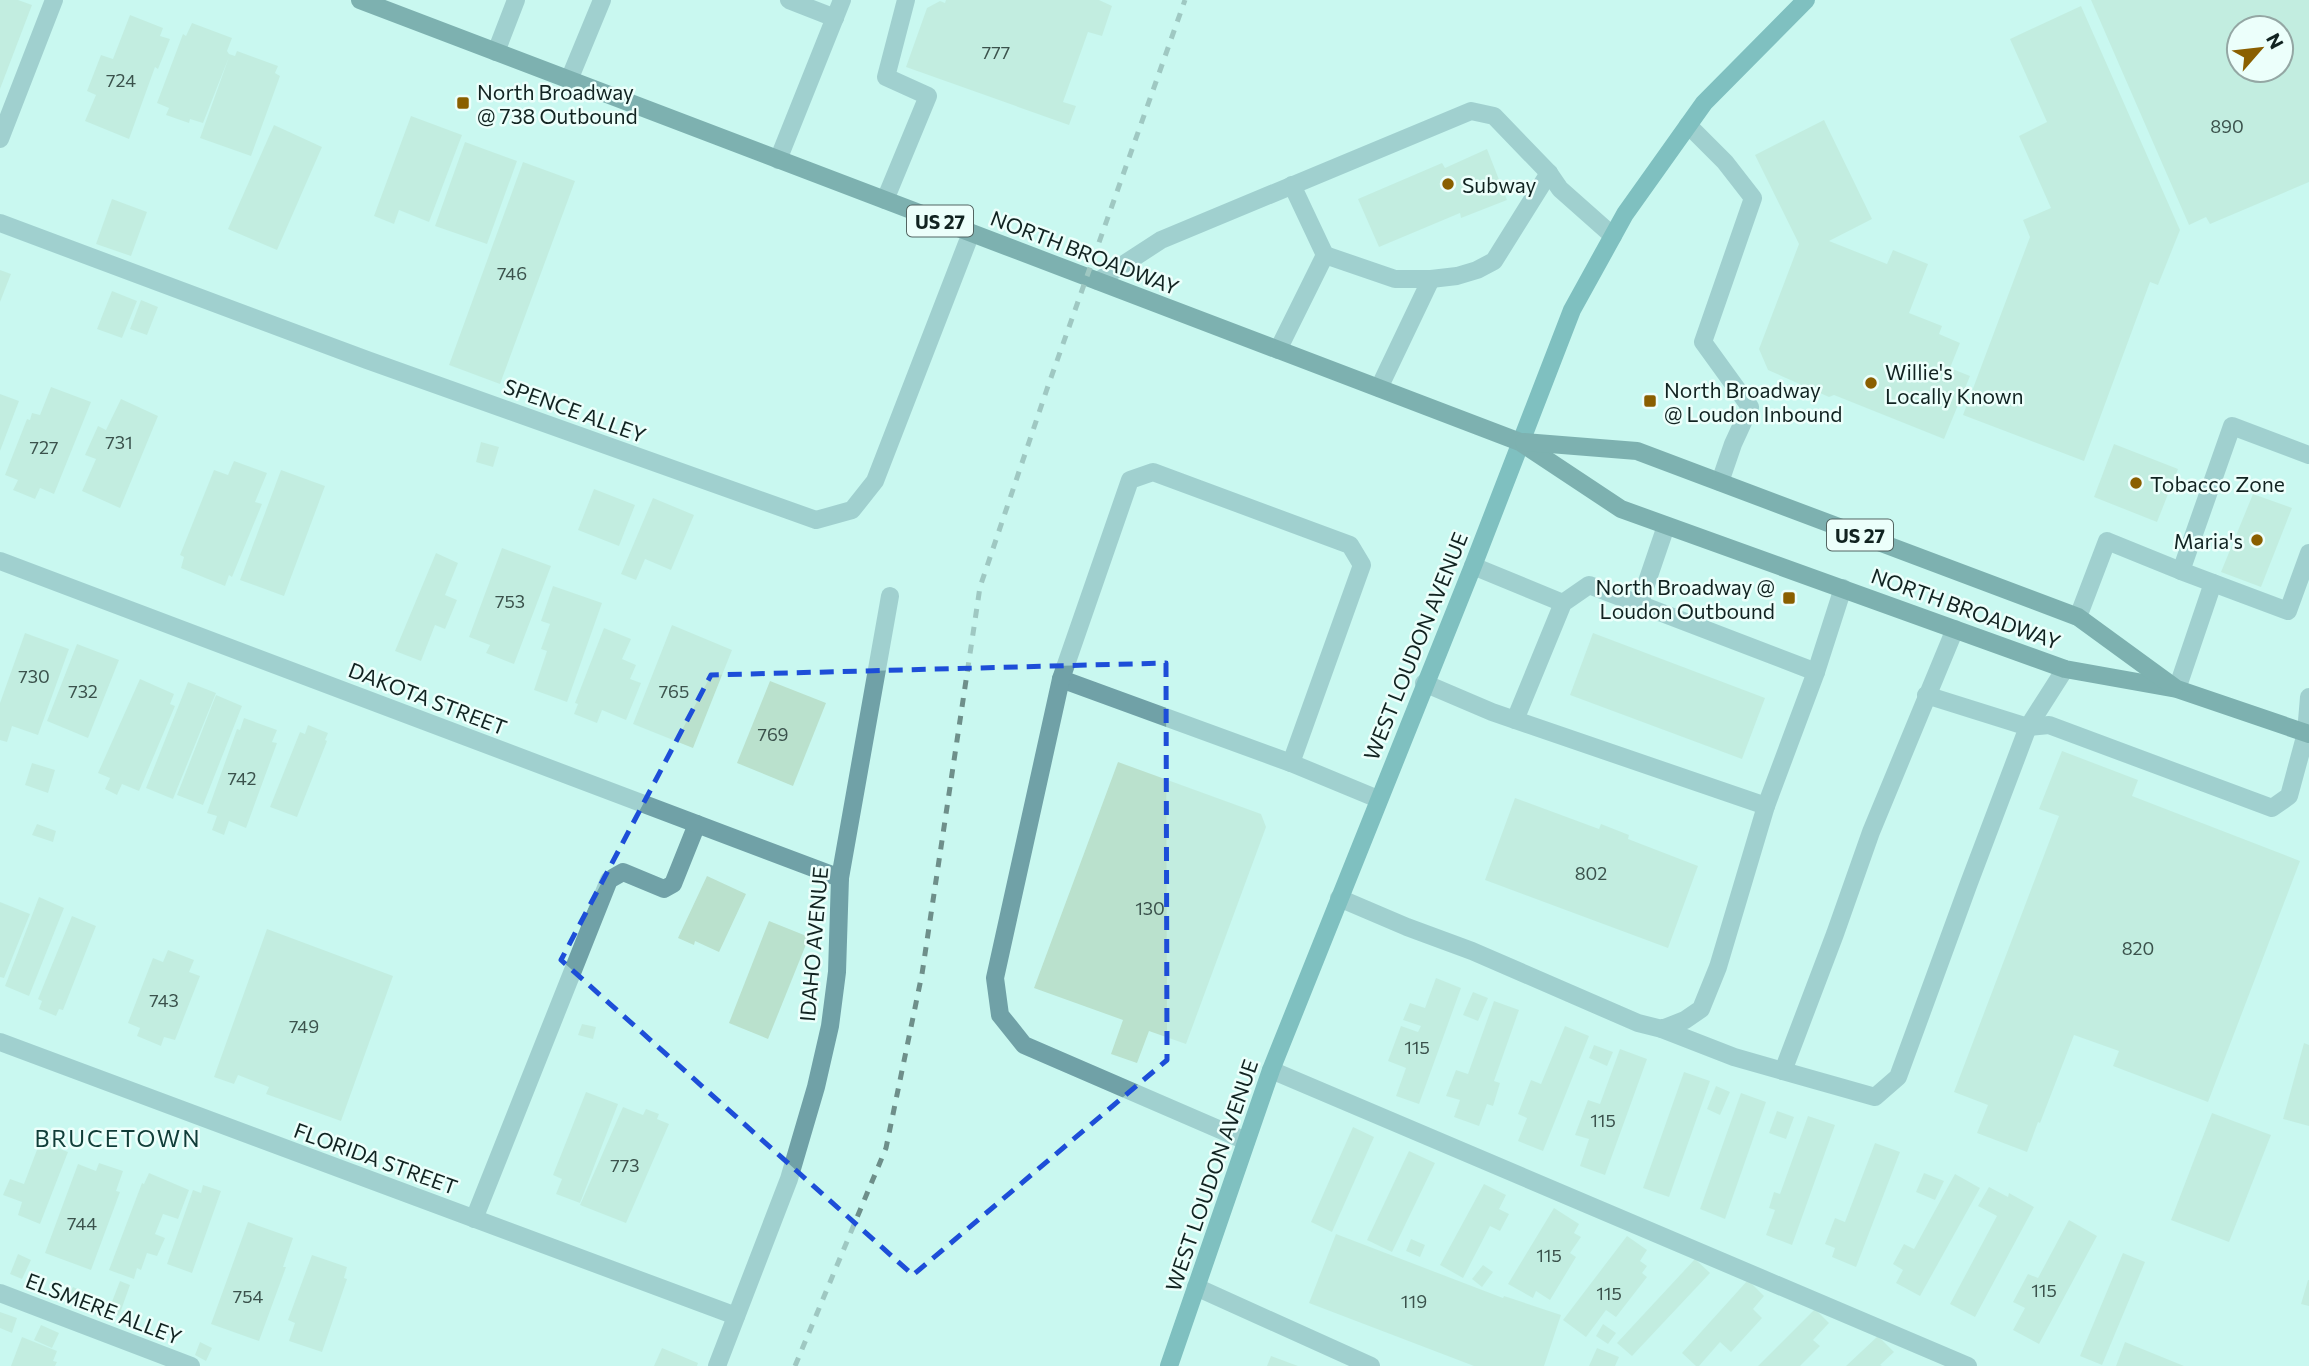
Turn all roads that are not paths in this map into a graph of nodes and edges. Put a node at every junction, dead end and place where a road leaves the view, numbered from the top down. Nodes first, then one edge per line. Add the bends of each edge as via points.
1 (54, 0) edge
2 (516, 0) edge
3 (602, 0) edge
4 (789, 0) edge
5 (842, 0) edge
6 (906, 0) edge
7 (1806, 0) edge
8 (366, 1) edge
9 (835, 18) junction
10 (496, 52) junction
11 (569, 80) junction
12 (1688, 125) junction
13 (0, 139) edge
14 (778, 160) junction
15 (1549, 173) junction
16 (1292, 186) junction
17 (885, 200) junction
18 (0, 223) edge
19 (971, 233) junction
20 (1613, 236) junction
21 (1325, 255) junction
22 (1431, 279) junction
23 (1098, 281) junction
24 (1278, 350) junction
25 (1379, 388) junction
26 (1520, 442) junction
27 (2309, 455) edge
28 (1720, 482) junction
29 (1666, 526) junction
30 (2309, 553) edge
31 (0, 561) edge
32 (1473, 566) junction
33 (2181, 571) junction
34 (2213, 583) junction
35 (1843, 588) junction
36 (890, 596) dead end
37 (1563, 603) junction
38 (1639, 605) junction
39 (2078, 617) junction
40 (1955, 629) junction
41 (2066, 669) junction
42 (1816, 672) junction
43 (1061, 679) junction
44 (1424, 683) junction
45 (2177, 689) junction
46 (1926, 695) junction
47 (2309, 697) edge
48 (1515, 720) junction
49 (2028, 727) junction
50 (2308, 734) edge
51 (1291, 763) junction
52 (1378, 799) junction
53 (1766, 806) junction
54 (697, 824) junction
55 (839, 878) junction
56 (1339, 898) junction
57 (1662, 1029) junction
58 (0, 1042) edge
59 (1271, 1070) junction
60 (1783, 1071) junction
61 (1246, 1141) junction
62 (474, 1219) junction
63 (1196, 1287) junction
64 (0, 1293) edge
65 (736, 1316) junction
66 (191, 1366) edge
67 (718, 1366) edge
68 (1168, 1366) edge
69 (1371, 1366) edge
70 (1968, 1366) edge

1 - 13 street
2 - 10 street
3 - 11 street
4 - 9 street
5 - 9 street
6 - 17 street via 886,78 928,96
7 - 12 main road, WEST LOUDON AVENUE
8 - 10 main road, NORTH BROADWAY / US 27
9 - 14 street
10 - 11 main road, NORTH BROADWAY / US 27
11 - 14 main road, NORTH BROADWAY / US 27
12 - 20 main road, WEST LOUDON AVENUE
12 - 28 street via 1754,198 1703,342 1750,407
14 - 17 main road, NORTH BROADWAY / US 27
15 - 16 street via 1494,116 1471,111
15 - 20 street via 1560,189
15 - 22 street via 1494,261 1457,276
16 - 21 street
16 - 23 street via 1161,240
17 - 19 main road, NORTH BROADWAY / US 27
18 - 19 street, SPENCE ALLEY via 816,520 852,510 875,481
19 - 23 main road, NORTH BROADWAY / US 27
20 - 26 main road, WEST LOUDON AVENUE via 1573,310
21 - 22 street via 1395,279
21 - 24 street
22 - 25 street
23 - 24 main road, NORTH BROADWAY / US 27
24 - 25 main road, NORTH BROADWAY / US 27
25 - 26 main road, NORTH BROADWAY / US 27
26 - 28 main road, NORTH BROADWAY / US 27 via 1637,451
26 - 29 main road, NORTH BROADWAY / US 27 via 1621,509
26 - 32 main road, WEST LOUDON AVENUE
27 - 33 street via 2232,426
28 - 39 main road, NORTH BROADWAY / US 27
29 - 35 main road, NORTH BROADWAY / US 27
29 - 38 street
30 - 34 street via 2288,611
31 - 54 street, DAKOTA STREET
32 - 37 street
32 - 44 main road, WEST LOUDON AVENUE
33 - 34 street
33 - 39 street via 2107,541
34 - 45 street
35 - 40 main road, NORTH BROADWAY / US 27
35 - 42 street
36 - 55 street, IDAHO AVENUE
37 - 38 street via 1589,585
37 - 48 street
38 - 42 street
39 - 45 main road, NORTH BROADWAY / US 27
40 - 41 main road, NORTH BROADWAY / US 27
40 - 46 street
41 - 45 main road, NORTH BROADWAY / US 27
41 - 49 street
42 - 53 street
43 - 51 street
43 - 51 street via 1130,480 1153,472 1350,545 1362,565
43 - 61 street via 995,978 1000,1014 1024,1045
44 - 48 street
44 - 52 main road, WEST LOUDON AVENUE
45 - 50 main road, NORTH BROADWAY / US 27
46 - 49 street
46 - 60 street
47 - 50 street
48 - 53 street
49 - 50 street via 2049,725 2272,808 2289,796
49 - 60 street via 1898,1077 1875,1097
51 - 52 street
52 - 56 main road, WEST LOUDON AVENUE
53 - 57 street via 1701,1009
54 - 55 street, DAKOTA STREET
54 - 62 street via 673,884 664,889 623,872 610,880
55 - 65 street, IDAHO AVENUE via 837,972 816,1087 789,1179
56 - 57 street
56 - 59 main road, WEST LOUDON AVENUE
57 - 60 street
58 - 62 street, FLORIDA STREET
59 - 61 main road, WEST LOUDON AVENUE
59 - 70 street
61 - 63 main road, WEST LOUDON AVENUE
62 - 65 street, FLORIDA STREET
63 - 68 main road, WEST LOUDON AVENUE
63 - 69 street
64 - 66 street, ELSMERE ALLEY
65 - 67 street, IDAHO AVENUE

